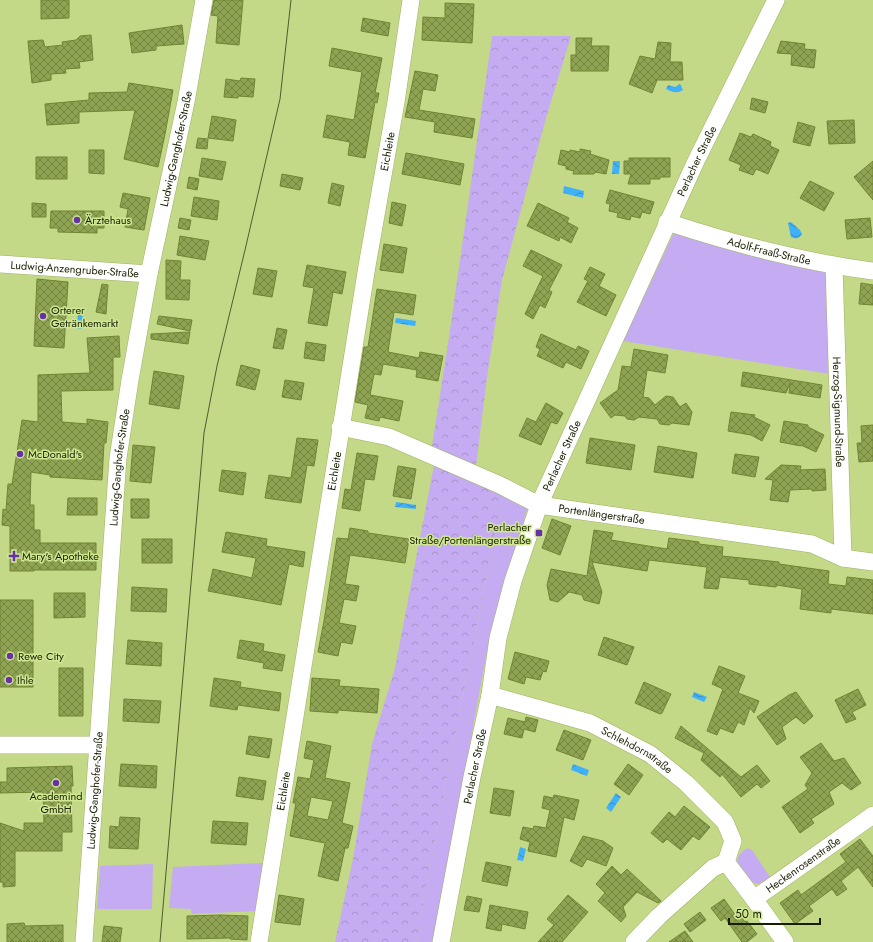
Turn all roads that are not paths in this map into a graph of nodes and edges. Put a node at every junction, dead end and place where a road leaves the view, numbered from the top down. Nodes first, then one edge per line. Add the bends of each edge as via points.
1 (204, 0) edge
2 (411, 0) edge
3 (776, 0) edge
4 (667, 222) junction
5 (0, 264) edge
6 (834, 266) junction
7 (873, 271) edge
8 (149, 274) junction
9 (340, 427) junction
10 (539, 505) junction
11 (843, 558) junction
12 (873, 562) edge
13 (490, 695) junction
14 (0, 745) edge
15 (98, 745) junction
16 (870, 822) edge
17 (726, 862) junction
18 (754, 899) junction
19 (84, 942) edge
20 (259, 942) edge
21 (441, 942) edge
22 (634, 942) edge
23 (785, 942) edge

1 - 8 street, Ludwig-Ganghofer-Straße via 186,102
2 - 9 street, Eichleite
3 - 4 street, Perlacher Straße
4 - 6 street, Adolf-Fraaß-Straße via 718,239
4 - 10 street, Perlacher Straße
5 - 8 street, Ludwig-Anzengruber-Straße
6 - 7 street, Adolf-Fraaß-Straße
6 - 11 street, Herzog-Sigmund-Straße
8 - 15 street, Ludwig-Ganghofer-Straße via 118,458
9 - 10 street, Portenlängerstraße via 389,437 500,485
9 - 20 street, Eichleite
10 - 11 street, Portenlängerstraße via 812,544
10 - 13 street, Perlacher Straße via 513,581 500,631
11 - 12 street, Portenlängerstraße
13 - 17 street, Schlehdornstraße via 590,723 650,754 686,783 725,822 733,841
13 - 21 street, Perlacher Straße
14 - 15 street
15 - 19 street, Ludwig-Ganghofer-Straße
16 - 18 street, Heckenrosenstraße
17 - 18 street, Heckenrosenstraße
17 - 22 street via 712,868
18 - 23 street

